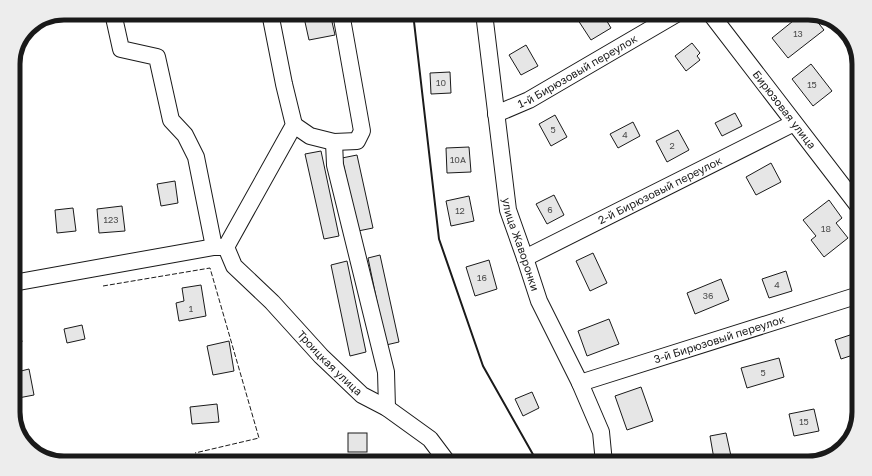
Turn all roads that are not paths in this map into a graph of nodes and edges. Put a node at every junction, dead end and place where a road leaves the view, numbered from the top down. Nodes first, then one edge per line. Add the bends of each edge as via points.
1 (115, 20) edge
2 (271, 20) edge
3 (342, 20) edge
4 (485, 20) edge
5 (666, 20) edge
6 (715, 20) edge
7 (496, 114) junction
8 (794, 123) junction
9 (294, 125) junction
10 (334, 142) junction
11 (852, 198) edge
12 (220, 247) junction
13 (525, 258) junction
14 (20, 282) edge
15 (852, 297) edge
16 (580, 383) junction
17 (387, 408) junction
18 (443, 456) edge
19 (603, 456) edge

1 - 12 street, Троицкая улица via 121,49 157,57 171,120 185,135 196,157
2 - 9 street
3 - 10 street via 362,131 357,141
4 - 7 street, улица Жаворонки
5 - 7 street, 1-й Бирюзовый переулок via 529,100
6 - 8 street, Бирюзовая улица
7 - 13 street, улица Жаворонки via 508,210
8 - 11 street, Бирюзовая улица
8 - 13 street, 2-й Бирюзовый переулок
9 - 10 street via 310,136
9 - 12 street
10 - 17 street via 335,164 386,372
12 - 14 street
12 - 17 street, Троицкая улица via 234,266 272,302 321,356 362,395
13 - 16 street, улица Жаворонки via 538,301
15 - 16 street, 3-й Бирюзовый переулок
16 - 19 street, улица Жаворонки via 601,432
17 - 18 street, Троицкая улица via 430,438

